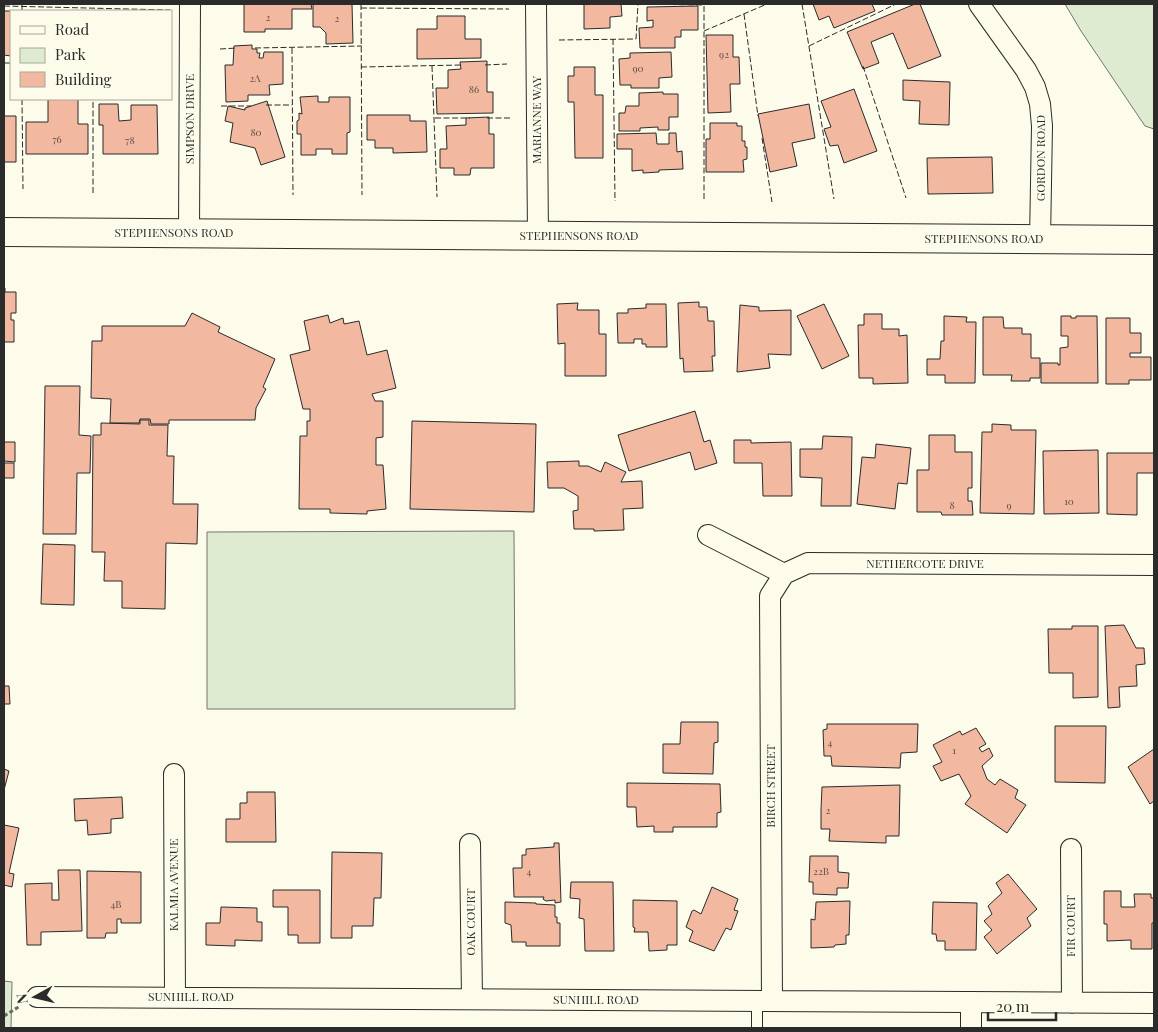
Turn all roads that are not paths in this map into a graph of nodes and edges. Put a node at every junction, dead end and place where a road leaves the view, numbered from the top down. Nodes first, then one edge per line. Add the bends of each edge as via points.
1 (190, 4) edge
2 (536, 4) edge
3 (979, 4) edge
4 (4, 232) edge
5 (190, 234) junction
6 (538, 236) junction
7 (1040, 240) junction
8 (1154, 240) edge
9 (708, 534) dead end
10 (1154, 566) edge
11 (784, 574) junction
12 (174, 774) dead end
13 (470, 844) dead end
14 (1071, 849) dead end
15 (37, 997) dead end
16 (175, 997) junction
17 (472, 999) junction
18 (764, 1001) junction
19 (971, 1002) junction
20 (1072, 1003) junction
21 (1154, 1003) edge
22 (757, 1028) edge
23 (971, 1028) edge

1 - 5 street, SIMPSON DRIVE
2 - 6 street, MARIANNE WAY
3 - 7 street, GORDON ROAD via 1026,70 1040,104
4 - 5 main road, STEPHENSONS ROAD
5 - 6 main road, STEPHENSONS ROAD
6 - 7 main road, STEPHENSONS ROAD
7 - 8 main road, STEPHENSONS ROAD
9 - 11 street
10 - 11 street, NETHERCOTE DRIVE via 808,563
11 - 18 street, BIRCH STREET via 770,596 771,976
12 - 16 street, KALMIA AVENUE
13 - 17 street, OAK COURT
14 - 20 street, FIR COURT
15 - 16 street, SUNHILL ROAD
16 - 17 street, SUNHILL ROAD
17 - 18 street, SUNHILL ROAD
18 - 19 street, SUNHILL ROAD
18 - 22 lane
19 - 20 street, SUNHILL ROAD
19 - 23 street
20 - 21 street, SUNHILL ROAD

